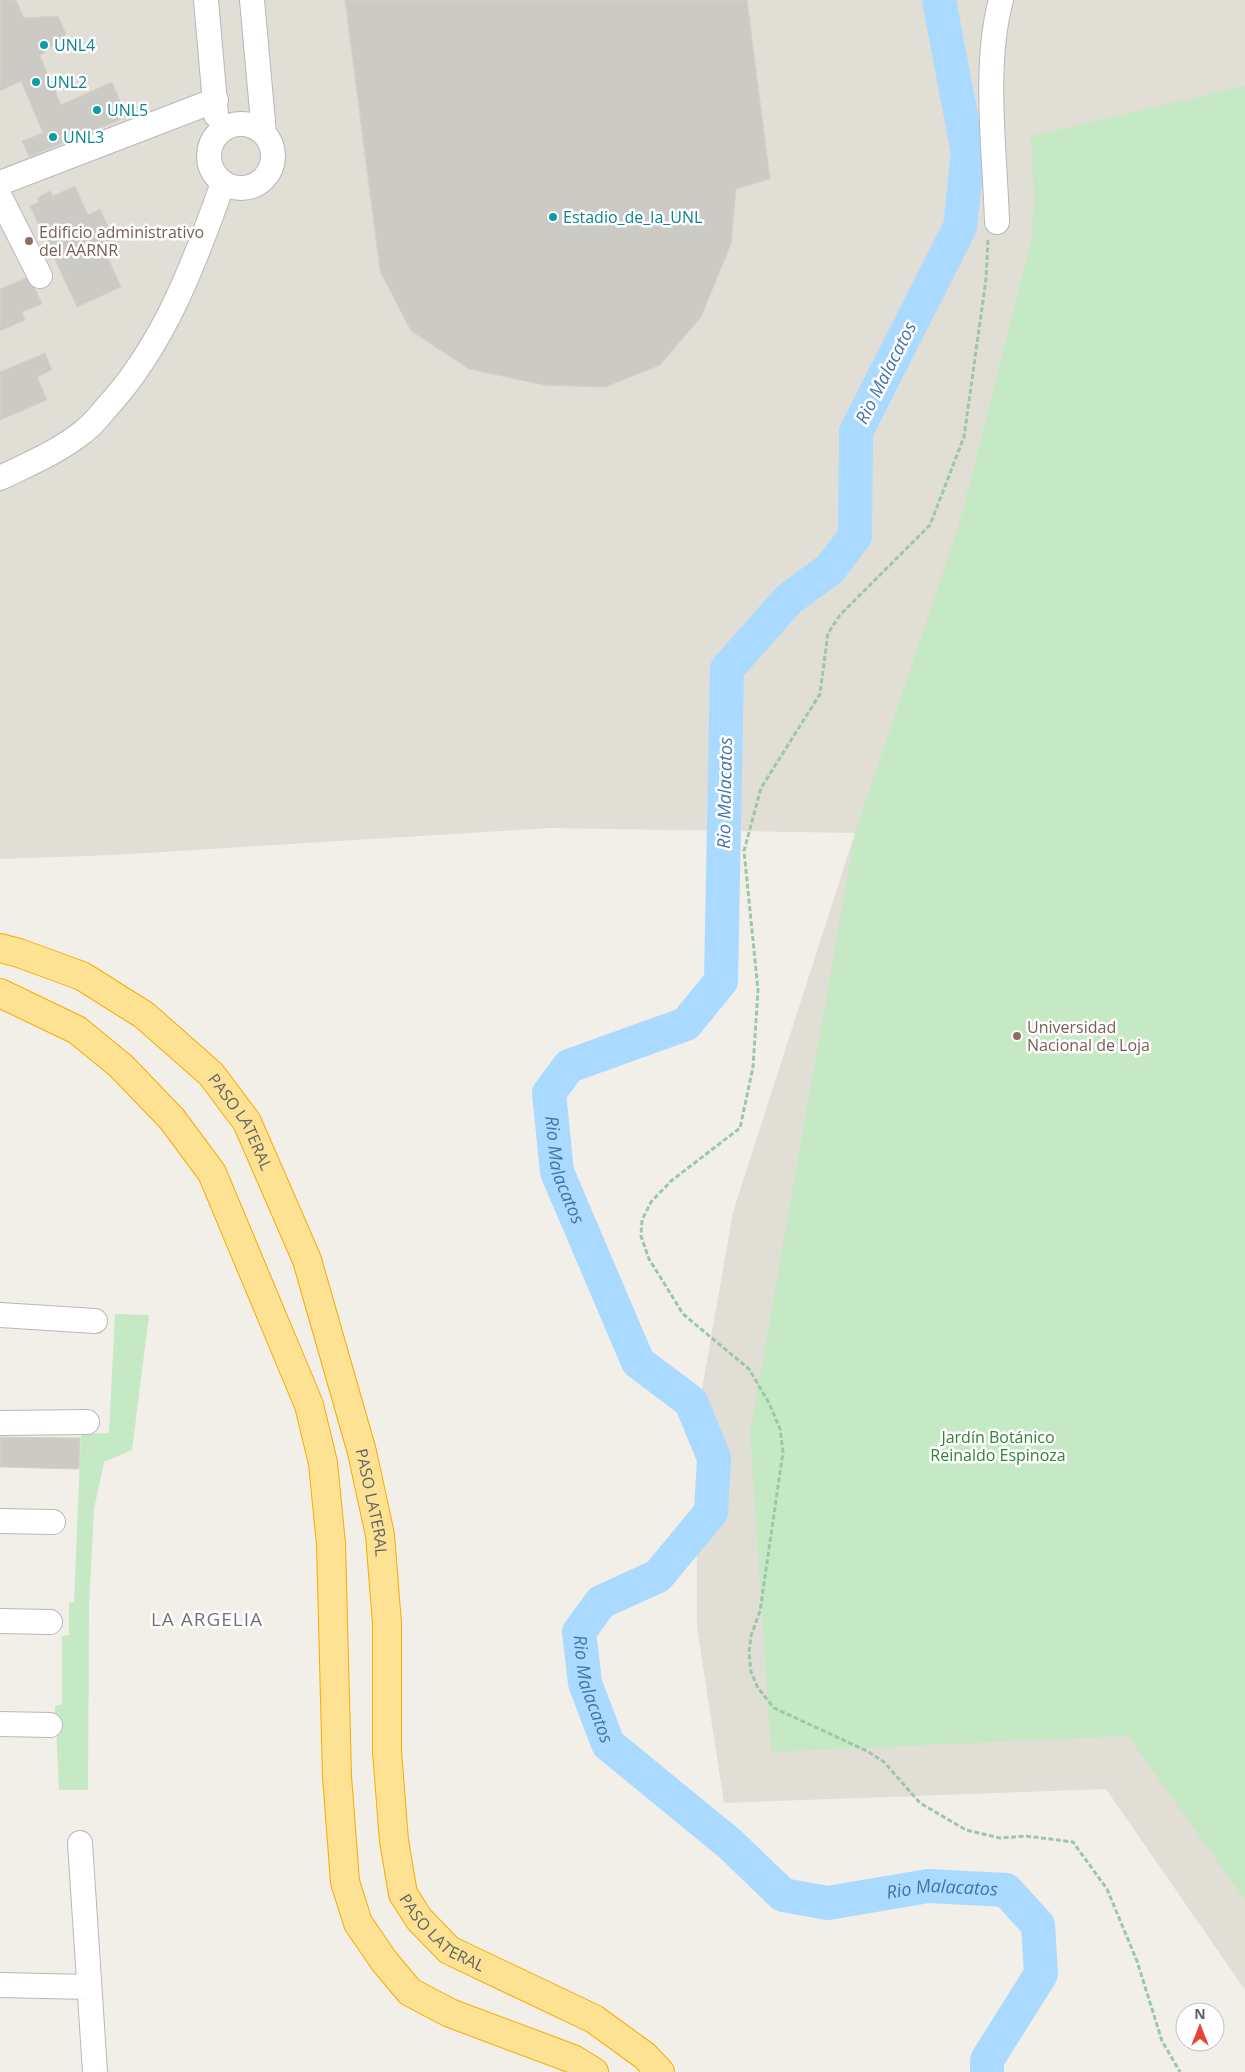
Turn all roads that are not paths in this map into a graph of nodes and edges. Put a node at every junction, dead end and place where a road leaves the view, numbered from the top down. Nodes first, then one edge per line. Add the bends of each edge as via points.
1 (206, 0) edge
2 (252, 0) edge
3 (1001, 0) edge
4 (216, 100) junction
5 (264, 133) junction
6 (217, 135) junction
7 (223, 182) junction
8 (0, 183) edge
9 (0, 198) edge
10 (993, 227) road end
11 (40, 276) dead end
12 (0, 478) edge
13 (0, 948) edge
14 (0, 993) edge
15 (0, 1315) edge
16 (95, 1321) dead end
17 (87, 1422) dead end
18 (0, 1423) edge
19 (0, 1521) edge
20 (53, 1522) dead end
21 (0, 1621) edge
22 (50, 1622) dead end
23 (0, 1724) edge
24 (50, 1725) dead end
25 (80, 1844) dead end
26 (0, 1985) edge
27 (89, 1987) junction
28 (95, 2072) edge
29 (594, 2072) edge
30 (660, 2072) edge

1 - 4 street
2 - 5 street
3 - 10 street via 994,35 992,83
4 - 6 street
4 - 8 street
5 - 6 street via 240,124 223,129
5 - 7 street via 274,152 270,172 254,186 243,189
6 - 7 street via 209,155 210,166
7 - 12 street via 204,235 158,338 131,381 84,432 47,456
9 - 11 street
13 - 30 highway, PASO LATERAL via 82,976 144,1015 210,1074 247,1122 307,1260 362,1452 380,1535 388,1624 388,1761 394,1841 403,1894 419,1919 449,1950 594,2019 645,2056
14 - 29 highway via 77,1030 121,1066 172,1119 212,1173 309,1405 323,1463 331,1544 337,1776 345,1882 358,1924 410,1992 450,2013 573,2059
15 - 16 street
17 - 18 street
19 - 20 street
21 - 22 street
23 - 24 street
25 - 27 street
26 - 27 street
27 - 28 street

